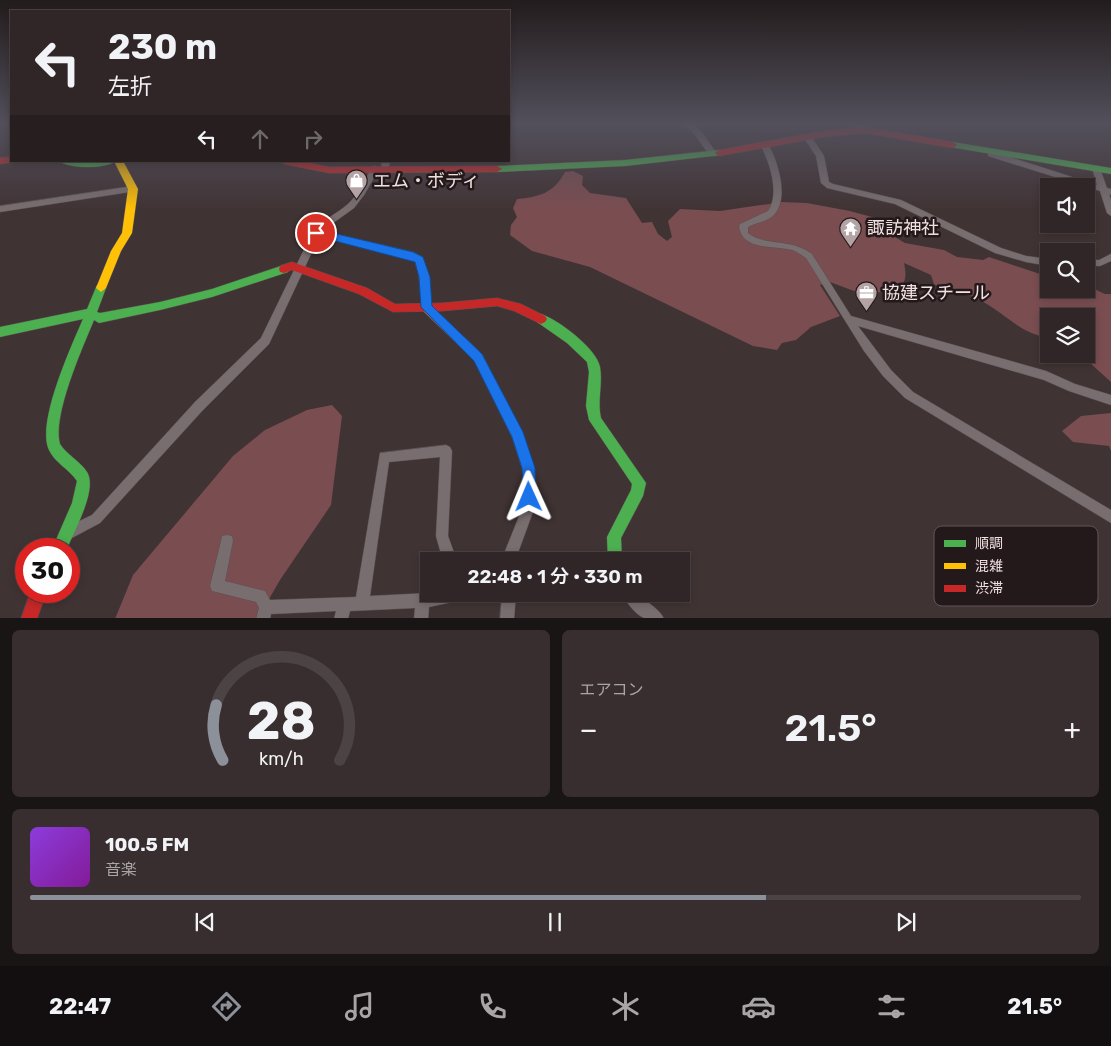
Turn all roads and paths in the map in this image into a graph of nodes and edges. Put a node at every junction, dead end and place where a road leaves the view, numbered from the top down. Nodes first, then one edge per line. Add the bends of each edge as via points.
1 (727, 152) edge
2 (768, 152) edge
3 (817, 152) edge
4 (984, 152) edge
5 (998, 152) edge
6 (713, 154) joint
7 (68, 162) edge
8 (105, 162) edge
9 (119, 162) edge
10 (288, 162) edge
11 (454, 165) edge
12 (382, 166) edge
13 (1096, 168) junction
14 (1111, 171) edge
15 (1102, 188) junction
16 (134, 189) junction
17 (1111, 192) edge
18 (0, 209) edge
19 (1111, 213) edge
20 (316, 233) junction
21 (1111, 257) edge
22 (1040, 261) edge
23 (1095, 263) edge
24 (298, 268) junction
25 (426, 307) junction
26 (89, 314) junction
27 (848, 319) junction
28 (0, 332) edge
29 (1111, 400) edge
30 (1111, 517) edge
31 (65, 536) joint
32 (227, 540) dead end
33 (447, 552) edge
34 (511, 552) edge
35 (614, 552) edge
36 (420, 601) edge
37 (423, 602) edge
38 (508, 602) edge
39 (636, 602) edge
40 (35, 603) edge
41 (362, 604) junction
42 (343, 612) edge
43 (265, 613) edge
44 (29, 618) edge
45 (421, 618) edge
46 (507, 618) edge
47 (657, 618) edge

1 - 6 main road
2 - 27 street via 775,167 776,205 765,217 743,226 743,233 751,241 792,245 803,250 814,262
3 - 22 street via 825,183 830,186 898,202 998,250
4 - 15 street
5 - 13 main road
6 - 11 main road via 610,166 513,170
7 - 8 main road via 85,165
9 - 16 main road
10 - 12 main road via 318,169
11 - 12 main road
12 - 20 street via 350,207 325,222
13 - 14 main road
13 - 15 street
15 - 17 street
15 - 19 street
16 - 18 street
16 - 26 main road via 127,233
20 - 24 street
20 - 25 street via 419,259
21 - 23 street
24 - 25 main road via 362,291 393,308
24 - 26 main road via 292,266 212,293 160,306 99,318
24 - 31 street via 265,341 256,352 199,406 96,519
25 - 34 street via 478,357 518,436 530,484 528,509
25 - 35 main road via 497,302 517,307 542,320 587,352 594,364 594,420 639,483 614,537
26 - 28 main road
26 - 31 main road via 70,362 52,434 52,443 59,457 80,472 84,480 83,491
27 - 29 street via 1046,376
27 - 30 street via 891,380 909,395
32 - 43 street via 217,586 260,596
33 - 41 street via 442,536 446,450 384,457
36 - 41 street
37 - 45 street
38 - 46 street
39 - 47 street
40 - 44 main road
41 - 42 street
42 - 43 street

